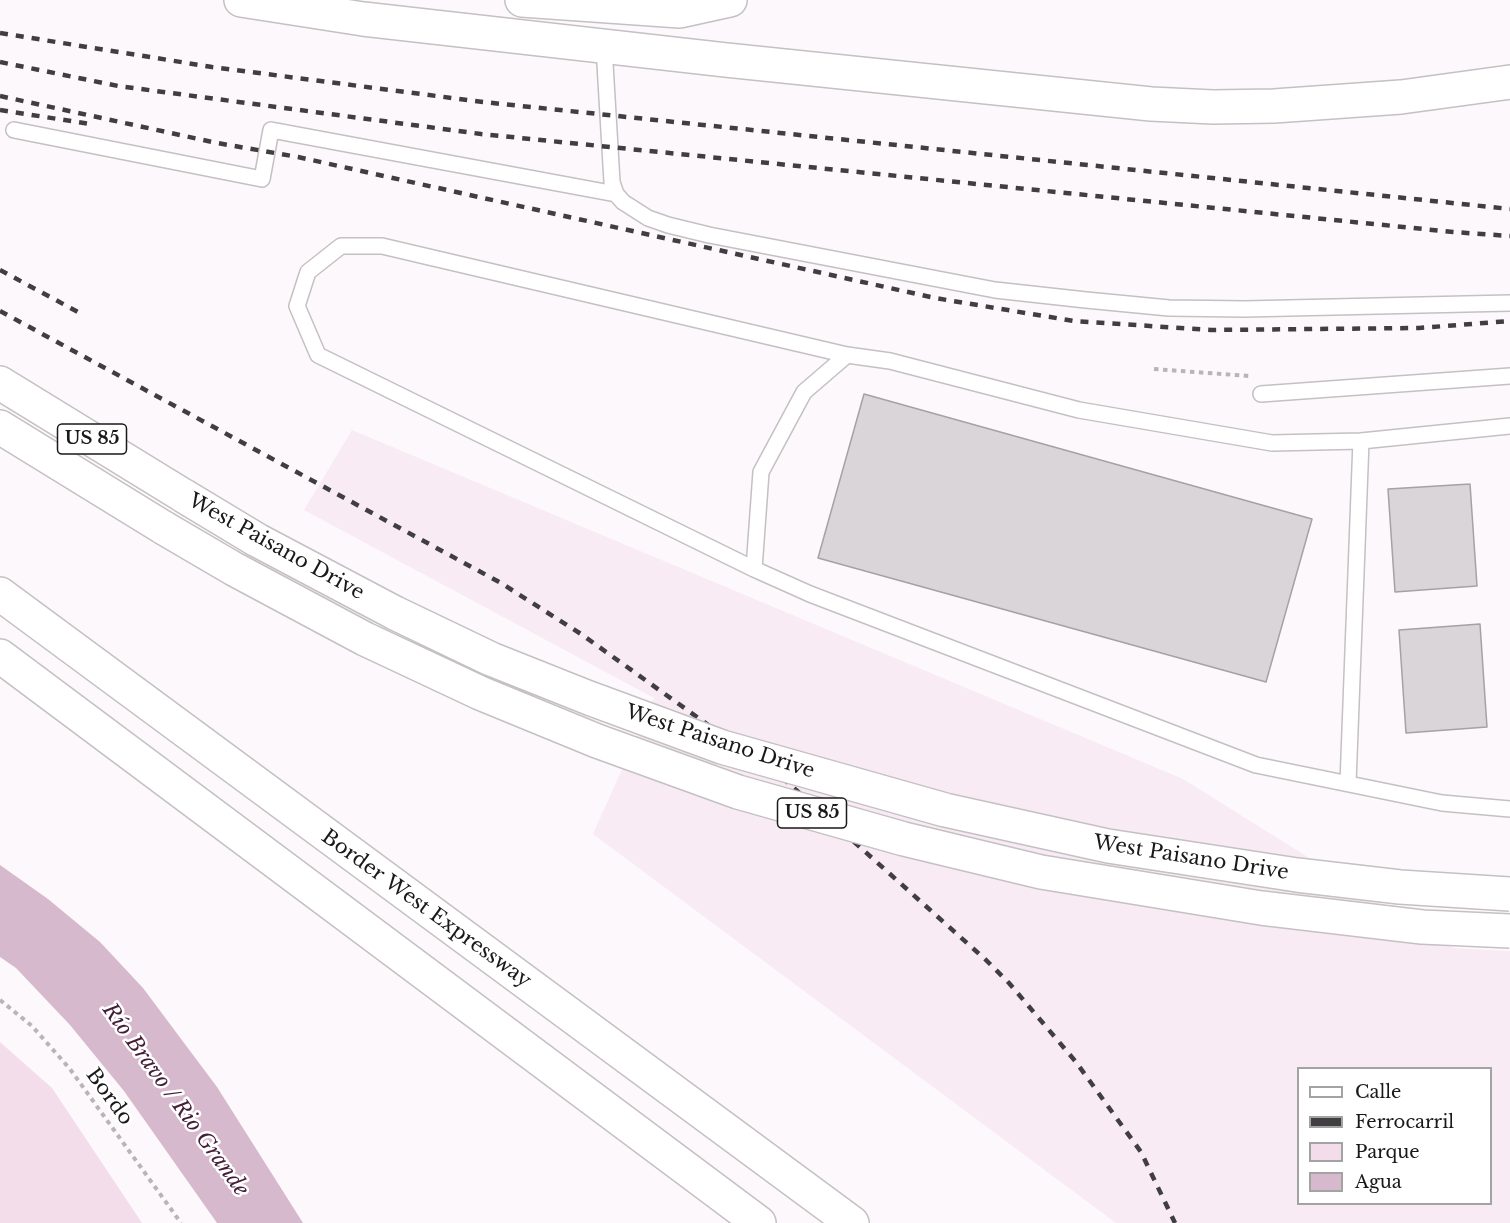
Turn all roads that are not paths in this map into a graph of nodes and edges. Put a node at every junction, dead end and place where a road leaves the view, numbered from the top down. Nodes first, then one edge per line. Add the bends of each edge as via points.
1 (241, 0) edge
2 (522, 0) edge
3 (730, 0) edge
4 (604, 47) junction
5 (1510, 82) edge
6 (14, 130) dead end
7 (616, 194) junction
8 (1510, 303) edge
9 (847, 355) junction
10 (1510, 376) edge
11 (0, 383) edge
12 (1261, 394) dead end
13 (1510, 426) edge
14 (0, 427) edge
15 (1361, 441) junction
16 (754, 569) junction
17 (0, 594) edge
18 (0, 656) edge
19 (1348, 783) junction
20 (1510, 809) edge
21 (1510, 894) edge
22 (1510, 931) edge
23 (759, 1223) edge
24 (852, 1223) edge

1 - 4 main road via 363,19
2 - 3 main road via 680,11
4 - 5 main road via 1213,107 1401,97
4 - 7 lane via 610,175
6 - 7 lane via 262,179 271,130
7 - 8 lane via 648,218 709,236 995,290 1157,307 1223,309
9 - 15 lane via 890,361 1079,410 1272,443
9 - 16 lane via 804,392 760,472
9 - 16 lane via 382,246 341,246 308,272 297,306 318,356
10 - 12 lane
11 - 21 main road, West Paisano Drive / US 85, bridge via 257,540 395,613 491,659 722,747 945,810 1108,846 1297,875
13 - 15 lane
14 - 22 main road, West Paisano Drive / US 85, bridge via 234,569 366,639 480,693 738,792 904,839 1041,872 1273,909 1422,927
15 - 19 lane
16 - 19 lane via 1256,765
17 - 24 main road, Border West Expressway
18 - 23 main road
19 - 20 lane via 1443,803

